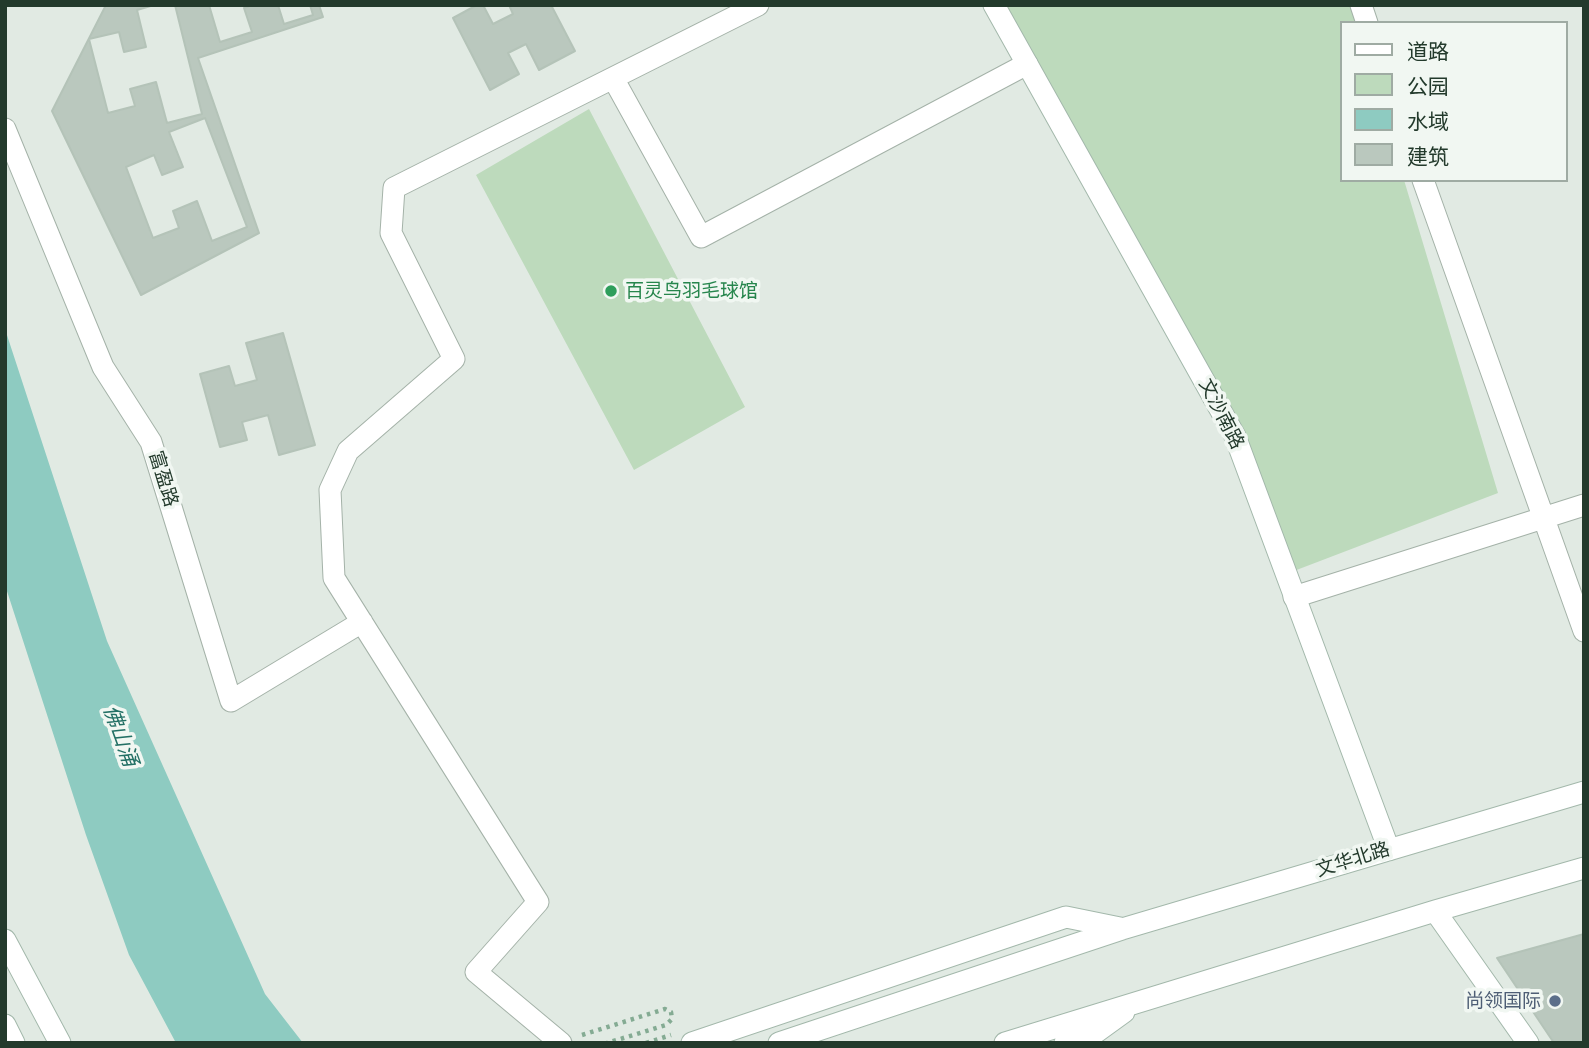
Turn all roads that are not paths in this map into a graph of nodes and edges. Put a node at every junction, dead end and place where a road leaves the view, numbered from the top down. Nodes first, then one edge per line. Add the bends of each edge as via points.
1 (758, 5) edge
2 (994, 5) edge
3 (1027, 64) junction
4 (613, 78) junction
5 (5, 129) edge
6 (1424, 182) edge
7 (1584, 505) edge
8 (1544, 518) junction
9 (1294, 597) junction
10 (362, 622) junction
11 (1584, 631) edge
12 (1584, 792) edge
13 (1388, 850) junction
14 (1584, 868) edge
15 (1435, 911) junction
16 (1122, 929) junction
17 (5, 940) edge
18 (1140, 1001) junction
19 (5, 1025) edge
20 (569, 1040) edge
21 (14, 1043) edge
22 (60, 1043) edge
23 (692, 1043) edge
24 (779, 1043) edge
25 (1005, 1043) edge
26 (1065, 1043) edge
27 (1528, 1043) edge

1 - 4 street
2 - 3 street, 文沙南路
3 - 4 street via 701,237
3 - 9 street, 文沙南路 via 1235,436
4 - 10 street via 394,188 391,233 454,359 348,451 330,490 334,578
5 - 10 street, 富盈路 via 103,367 151,442 231,701
6 - 8 street
7 - 8 street
8 - 9 street
8 - 11 street
9 - 13 street, 文沙南路
10 - 20 street via 538,902 476,972
12 - 13 street, 文华北路
13 - 16 street, 文华北路
14 - 15 street
15 - 18 street
15 - 27 street
16 - 23 street via 1066,917
16 - 24 street, 文华北路
17 - 22 street
18 - 25 street
18 - 26 street via 1095,1033
19 - 21 street

